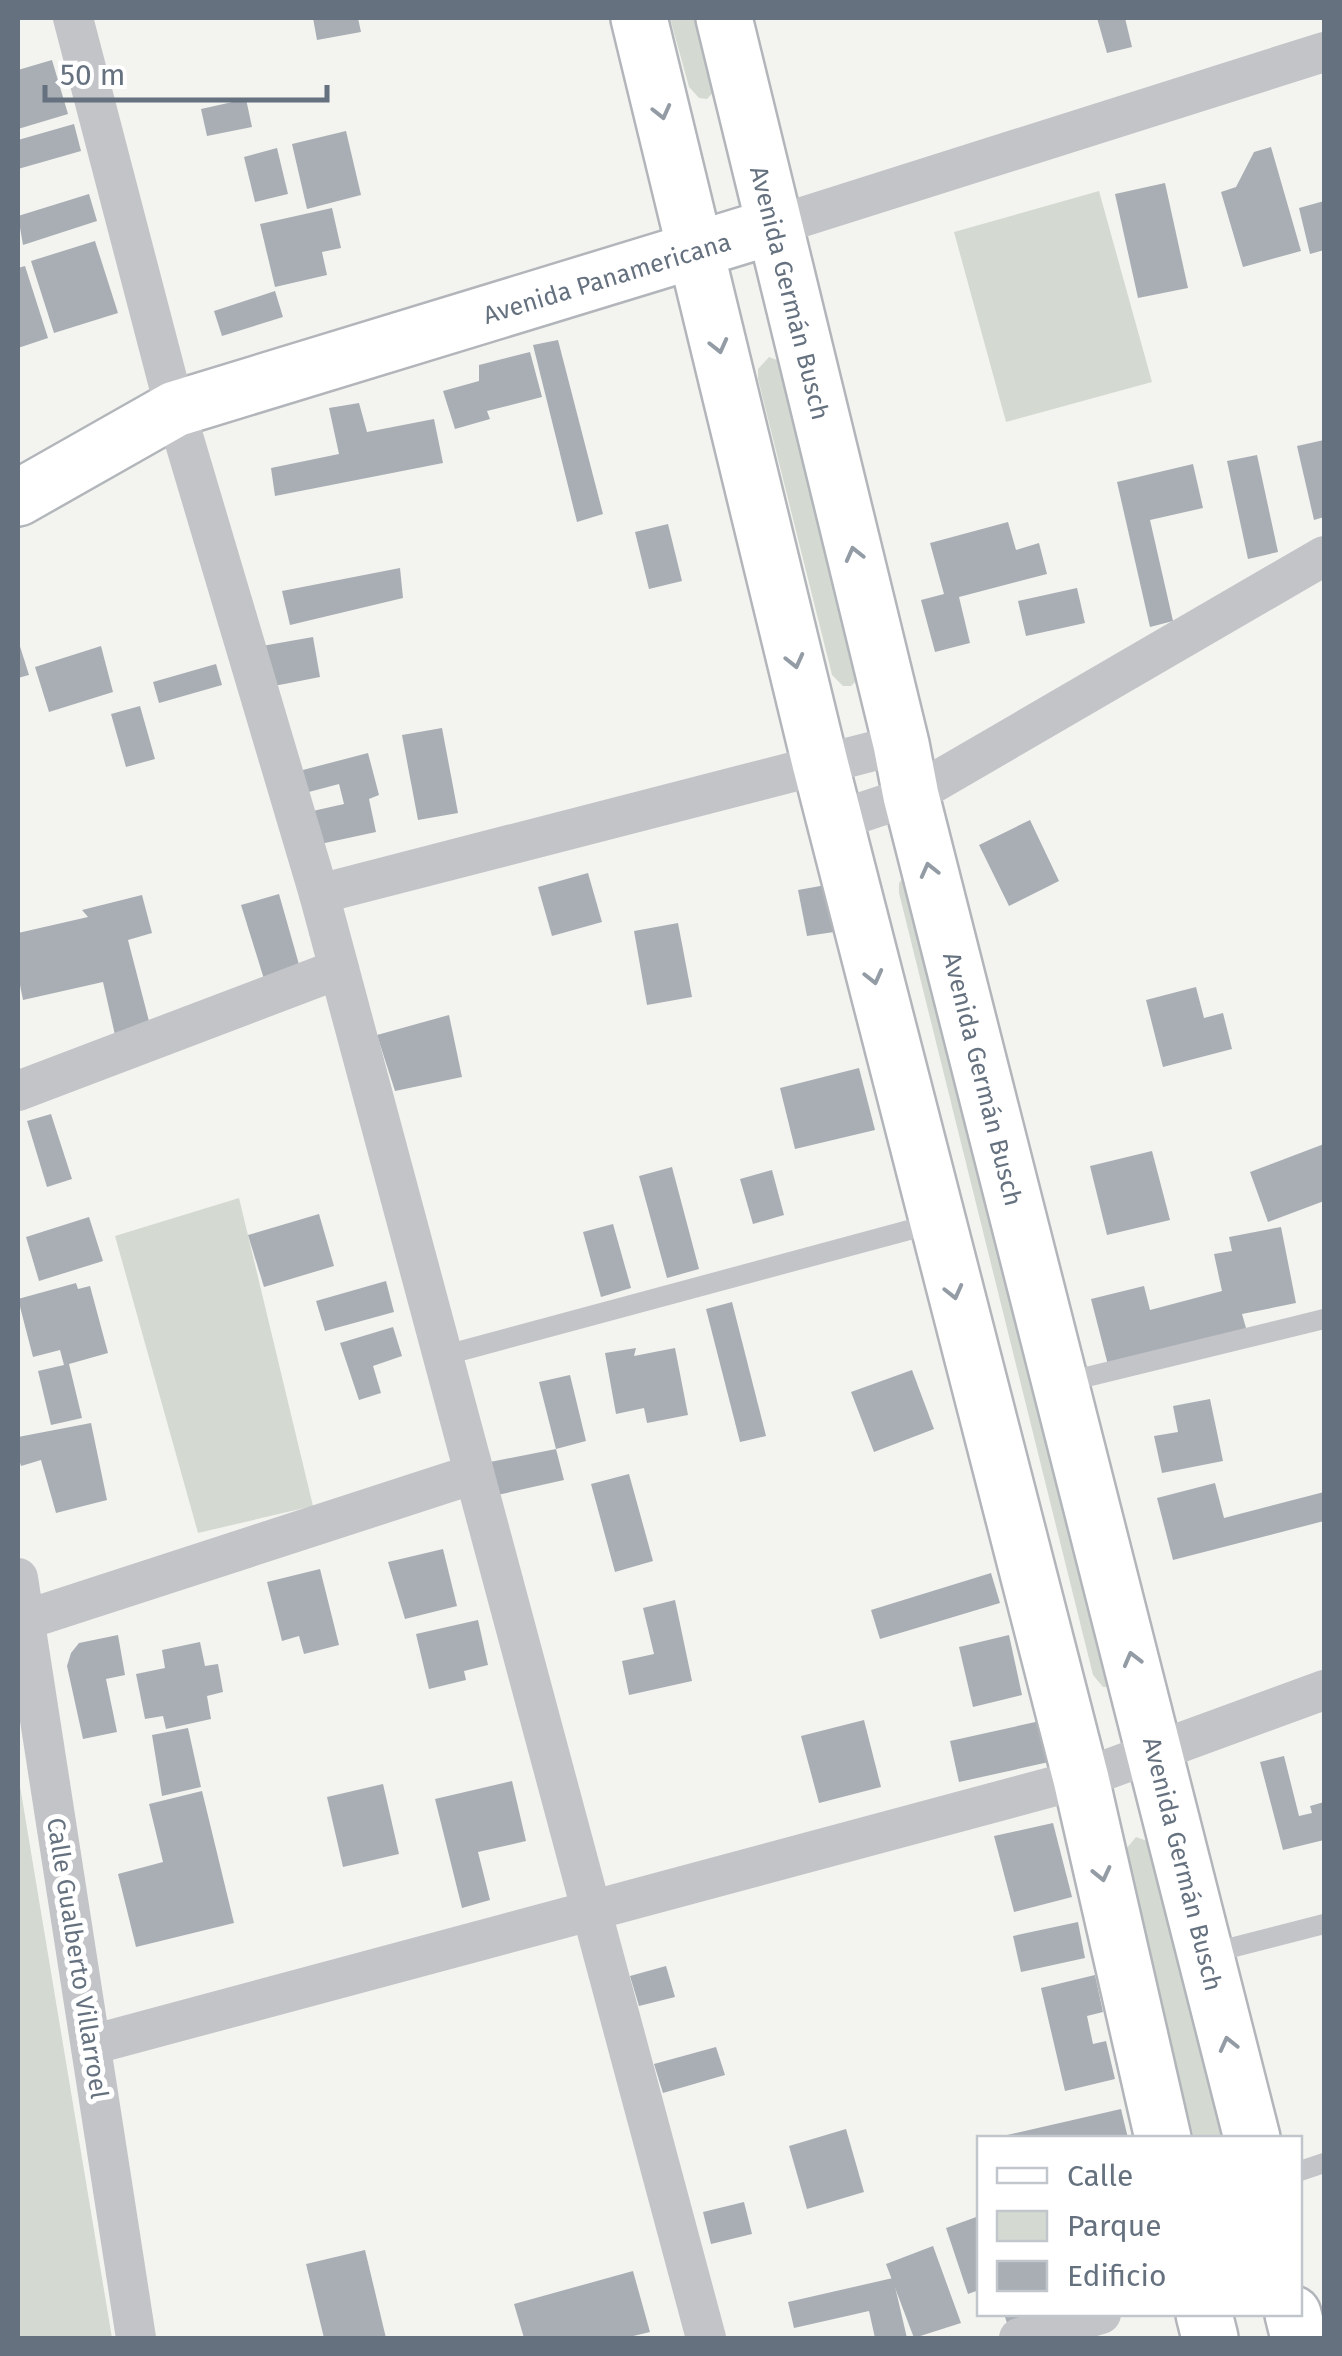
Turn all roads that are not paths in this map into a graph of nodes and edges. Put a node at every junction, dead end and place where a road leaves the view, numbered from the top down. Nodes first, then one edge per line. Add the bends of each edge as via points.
1 (72, 18) edge
2 (640, 18) edge
3 (724, 18) edge
4 (1324, 52) edge
5 (774, 226) junction
6 (696, 251) junction
7 (174, 409) junction
8 (18, 498) edge
9 (1324, 556) edge
10 (820, 762) junction
11 (906, 770) junction
12 (835, 821) junction
13 (318, 894) junction
14 (339, 969) junction
15 (18, 1091) edge
16 (937, 1223) junction
17 (1324, 1319) edge
18 (442, 1356) junction
19 (1060, 1384) junction
20 (474, 1474) junction
21 (18, 1578) edge
22 (25, 1620) junction
23 (1324, 1690) edge
24 (1156, 1754) junction
25 (1080, 1780) junction
26 (592, 1913) junction
27 (1324, 1924) edge
28 (1204, 1954) junction
29 (91, 2045) junction
30 (1163, 2136) edge
31 (1251, 2136) edge
32 (1094, 2316) edge
33 (136, 2338) edge
34 (706, 2338) edge
35 (1018, 2338) edge

1 - 7 street
2 -> 6 main road
3 - 5 main road, Avenida Germán Busch
4 - 5 street, Avenida Panamericana
5 - 6 main road, Avenida Panamericana
11 -> 5 main road, Avenida Germán Busch
6 - 7 main road, Avenida Panamericana
6 -> 10 main road
7 - 8 main road, Avenida Panamericana
7 - 13 street
9 - 11 street
10 - 11 street
10 - 12 main road
10 - 13 street
11 - 12 street
19 -> 11 main road, Avenida Germán Busch
12 -> 16 main road
13 - 14 street
14 - 15 street
14 - 18 street
16 - 18 lane
16 -> 25 main road
17 - 19 lane
18 - 20 street
24 -> 19 main road, Avenida Germán Busch
20 - 22 street
20 - 26 street
21 - 22 street, Calle Gualberto Villarroel
22 - 29 street, Calle Gualberto Villarroel
23 - 24 street
24 - 25 street
24 - 28 main road, Avenida Germán Busch
25 - 26 street
25 -> 30 main road
26 - 29 street
26 - 34 street
27 - 28 lane
31 -> 28 main road, Avenida Germán Busch
29 - 33 street, Calle Gualberto Villarroel
32 - 35 street

